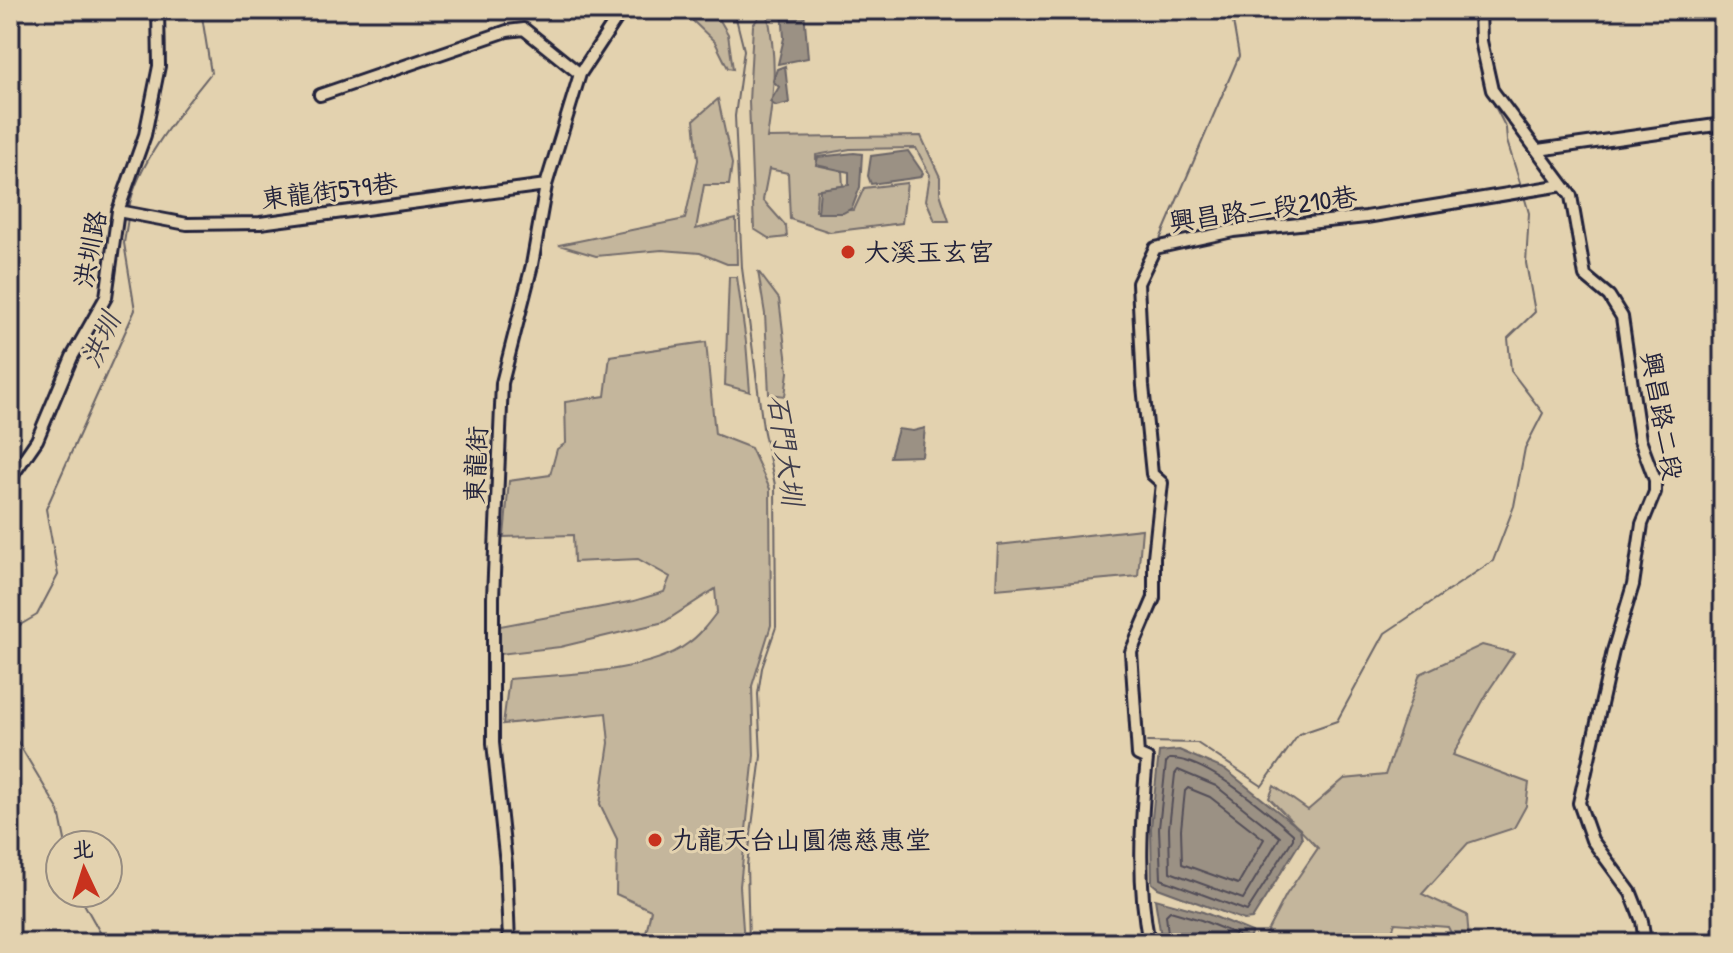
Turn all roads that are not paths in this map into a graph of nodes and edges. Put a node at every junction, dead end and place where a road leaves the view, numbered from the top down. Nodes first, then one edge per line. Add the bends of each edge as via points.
1 (158, 10) edge
2 (622, 10) edge
3 (1480, 10) edge
4 (580, 74) junction
5 (320, 95) dead end
6 (1723, 124) edge
7 (1538, 150) junction
8 (546, 185) junction
9 (1563, 185) junction
10 (118, 211) junction
11 (10, 479) edge
12 (509, 943) edge
13 (1149, 943) edge
14 (1645, 943) edge

1 - 10 street, 洪圳路 via 159,66 145,135
2 - 4 street, 東龍街
3 - 7 street, 興昌路二段 via 1492,90
4 - 5 street via 524,29
4 - 8 street, 東龍街
6 - 7 street
7 - 9 street, 興昌路二段
8 - 10 street, 東龍街579巷 via 260,223 187,224
8 - 12 street, 東龍街 via 502,383 498,452 493,743
9 - 13 street, 興昌路二段210巷 via 1366,217 1233,231 1158,247 1148,259 1138,283 1143,386 1152,474 1162,483 1154,598 1131,652 1138,755 1147,759 1141,826
9 - 14 street, 興昌路二段 via 1571,196 1585,276 1609,296 1622,317 1640,440 1655,480 1579,803 1592,840 1631,893
10 - 11 street, 洪圳路 via 106,297 72,357 37,440

